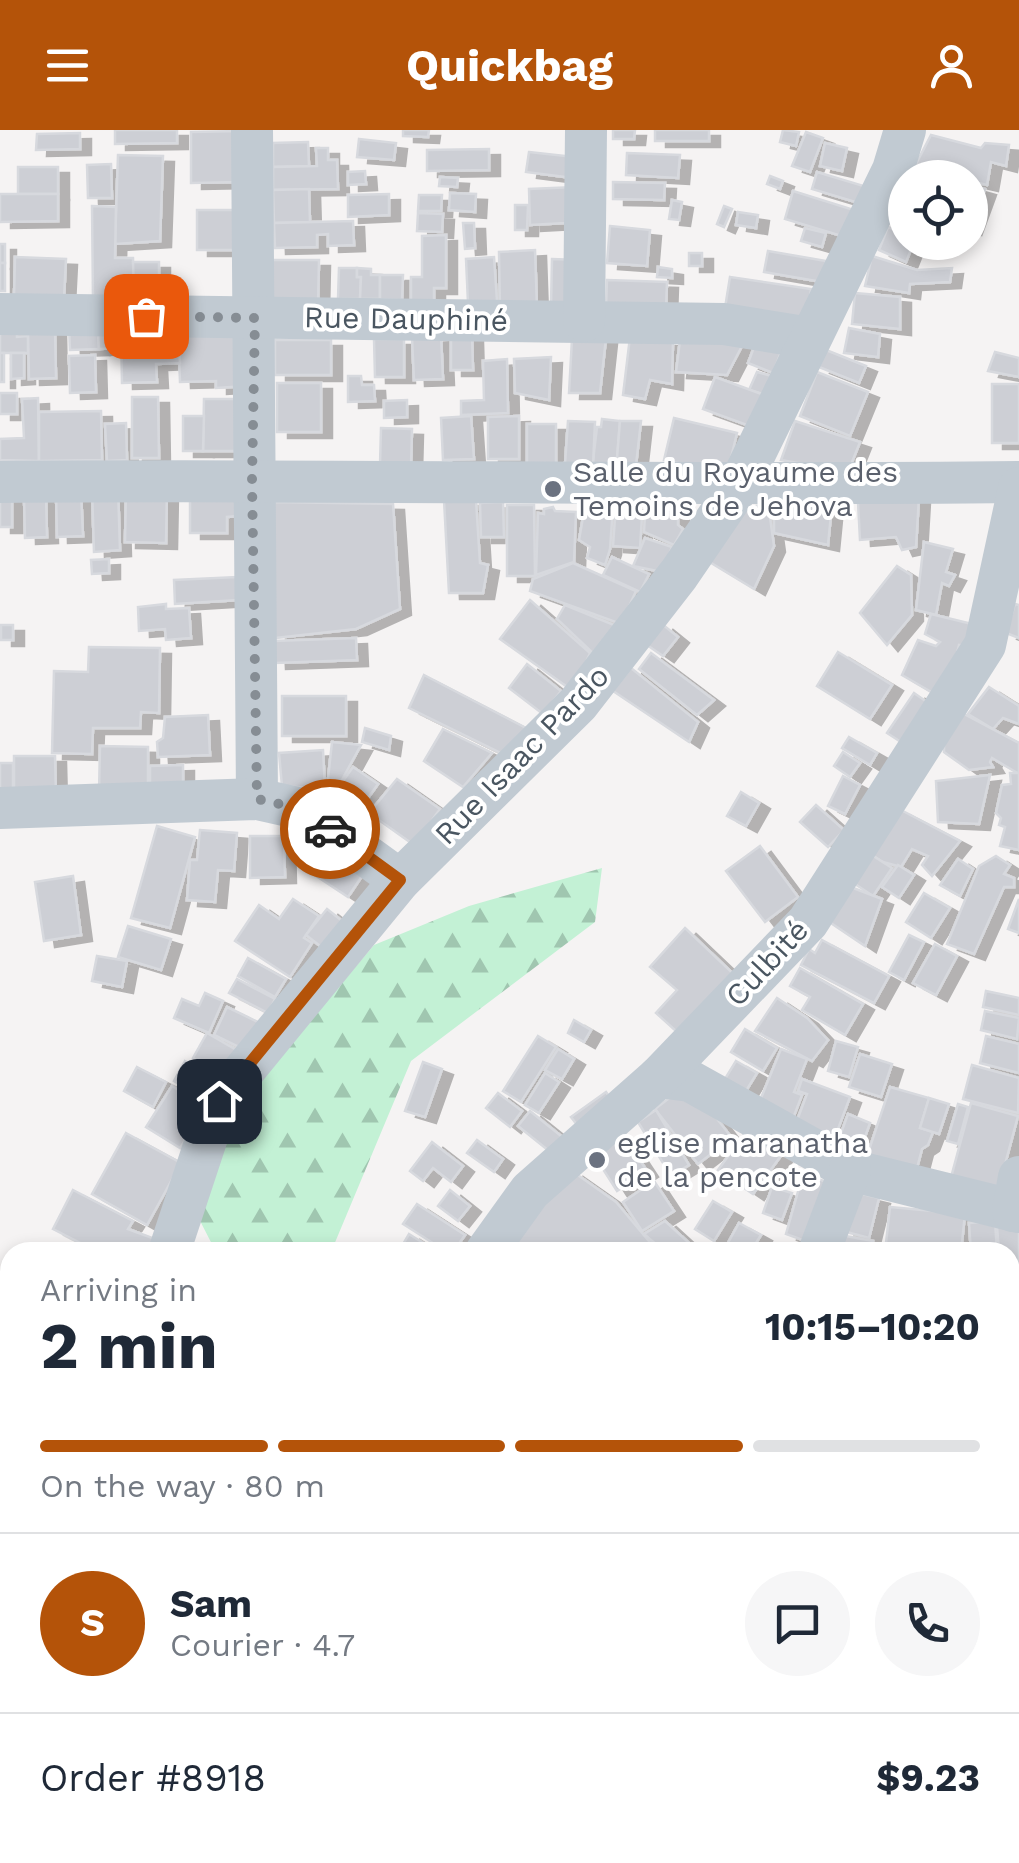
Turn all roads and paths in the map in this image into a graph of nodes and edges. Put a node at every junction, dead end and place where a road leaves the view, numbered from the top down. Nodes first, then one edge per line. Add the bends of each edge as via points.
1 (252, 130) edge
2 (586, 130) edge
3 (905, 130) edge
4 (0, 314) edge
5 (255, 318) junction
6 (584, 322) junction
7 (810, 338) junction
8 (252, 480) junction
9 (0, 482) edge
10 (1019, 485) edge
11 (739, 486) junction
12 (257, 799) junction
13 (0, 808) edge
14 (400, 880) junction
15 (658, 1077) junction
16 (850, 1170) junction
17 (1017, 1200) edge
18 (172, 1242) edge
19 (493, 1242) edge
20 (823, 1242) edge

1 - 5 street
2 - 6 street
3 - 7 street, Rue Isaac Pardo
4 - 5 street, Rue Dauphiné
5 - 6 street, Rue Dauphiné
5 - 8 street
6 - 7 street, Rue Dauphiné via 724,324
7 - 11 street, Rue Isaac Pardo
8 - 9 street
8 - 11 street
8 - 12 street
10 - 11 street
10 - 15 street, Culbité via 985,646 808,922
11 - 14 street, Rue Isaac Pardo via 578,704
12 - 13 street
12 - 14 street via 302,809
14 - 18 street, Rue Isaac Pardo via 219,1101
15 - 16 street via 690,1080
15 - 19 street, Culbité via 530,1191
16 - 17 street
16 - 20 street

